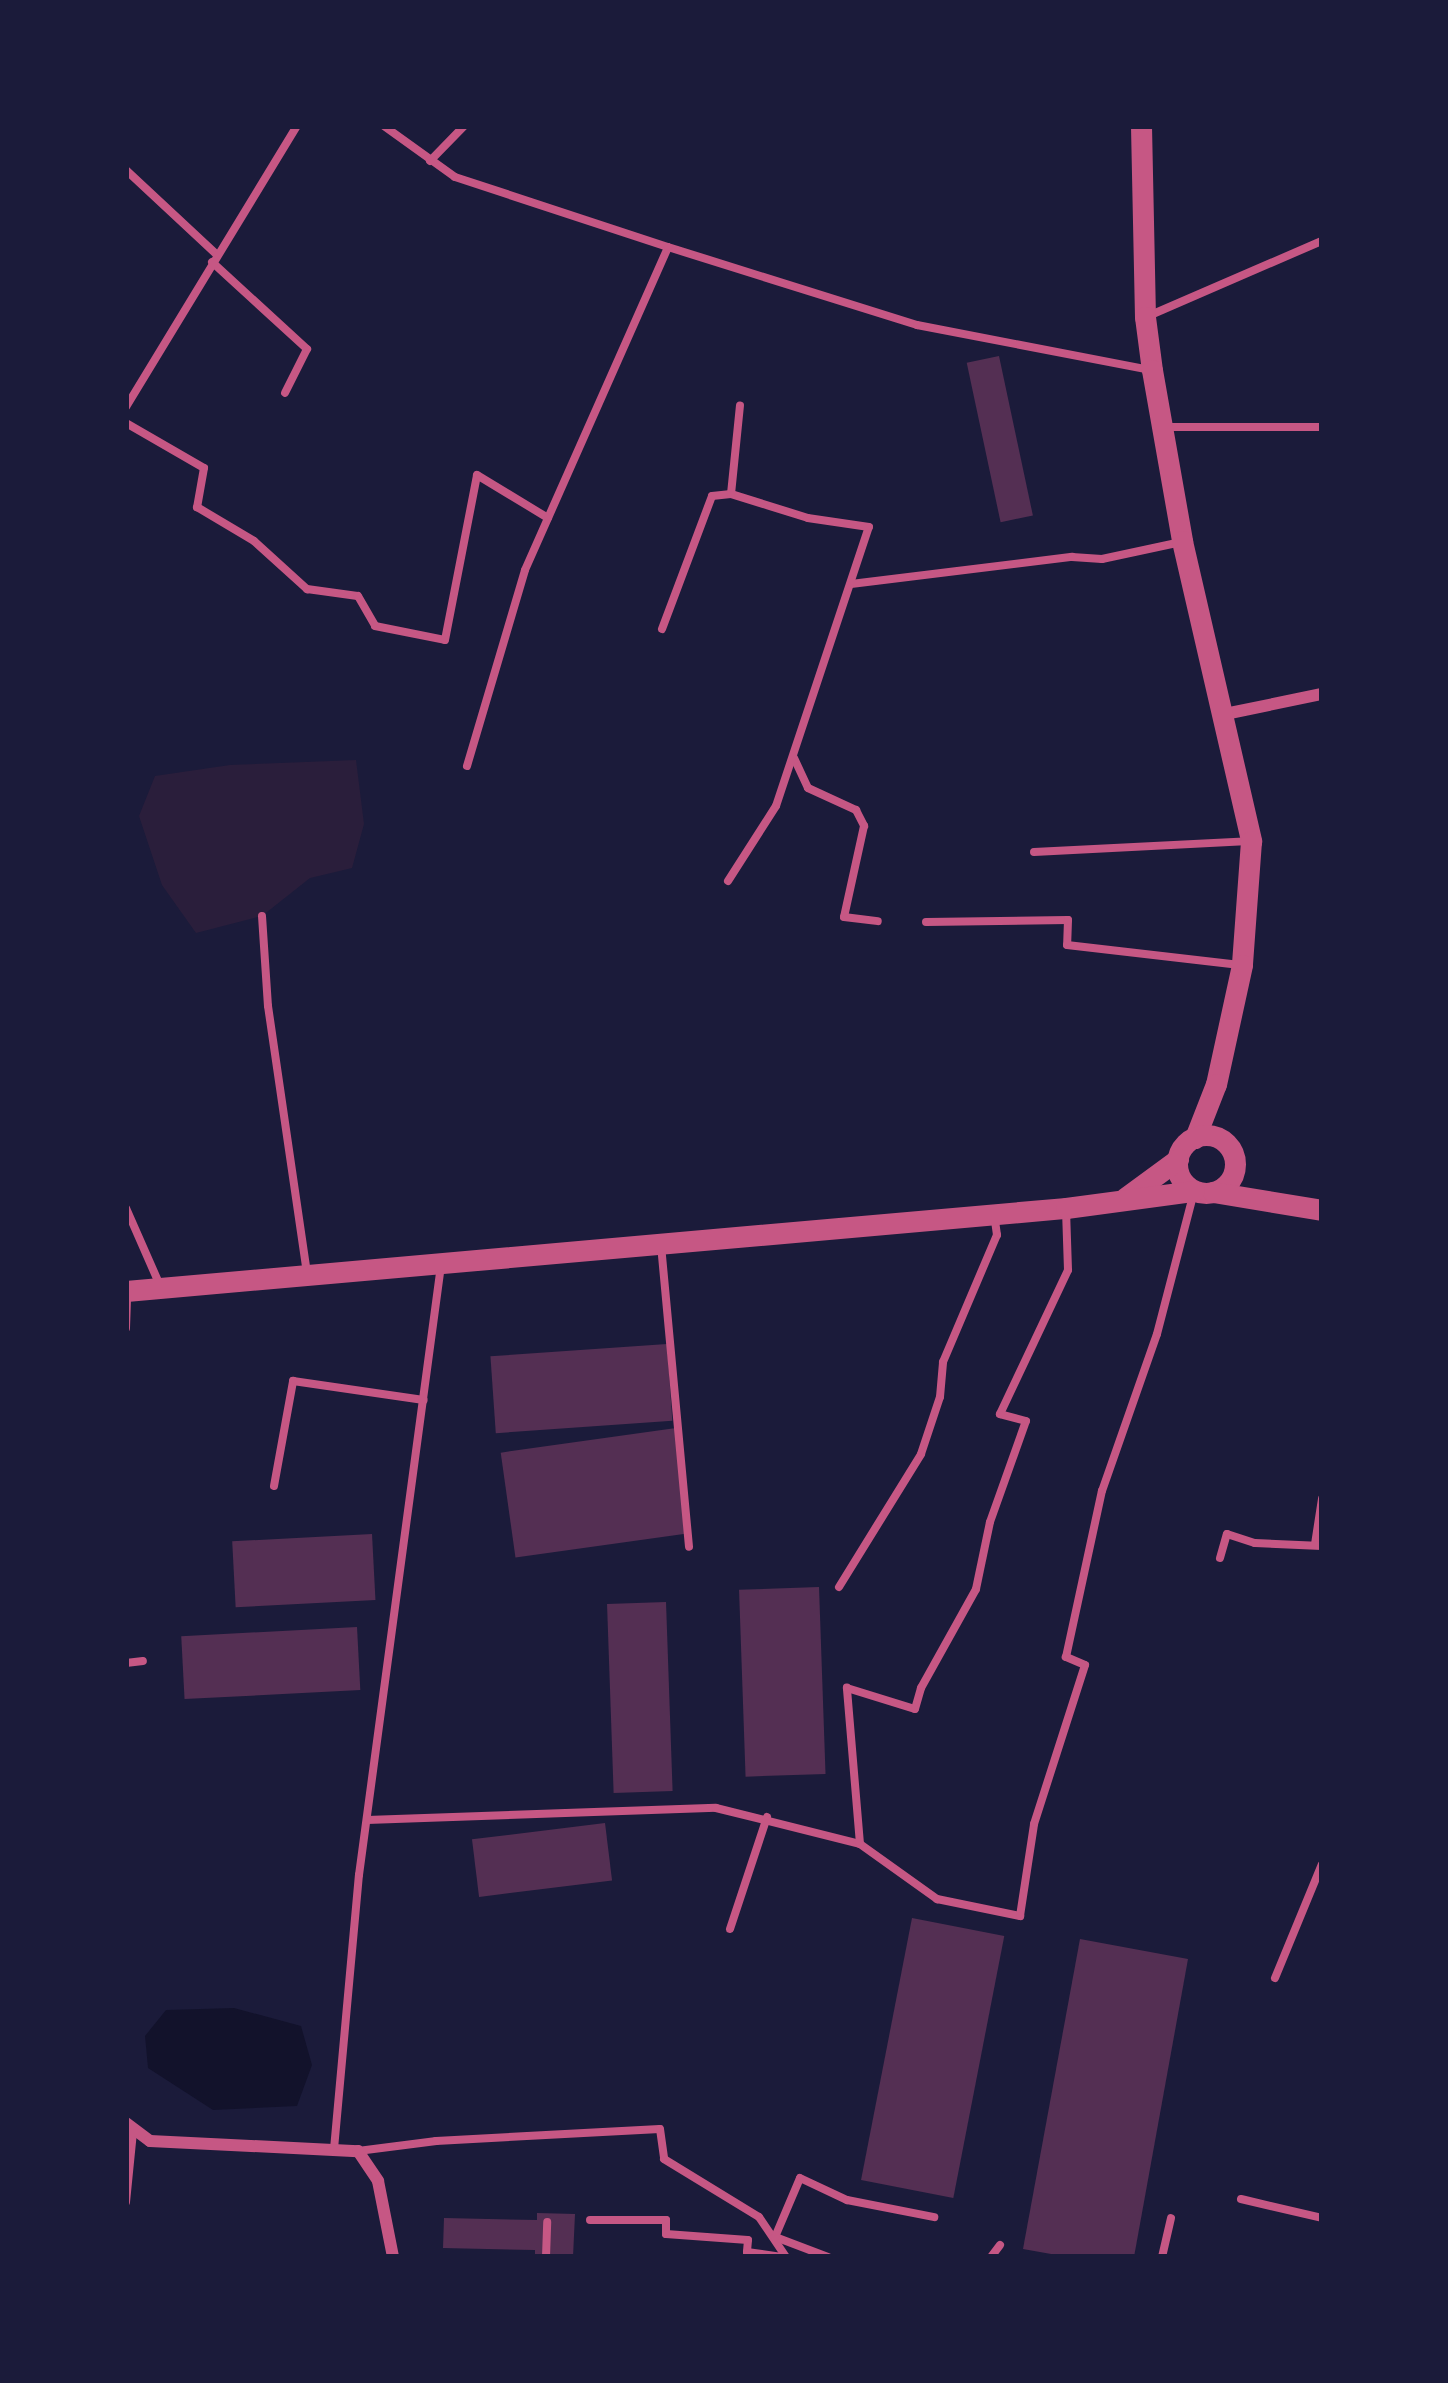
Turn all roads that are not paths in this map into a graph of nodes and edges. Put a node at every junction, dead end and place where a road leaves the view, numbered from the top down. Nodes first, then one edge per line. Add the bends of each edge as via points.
1 (297, 126) edge
2 (384, 126) edge
3 (464, 126) edge
4 (1141, 126) edge
5 (430, 161) junction
6 (126, 170) edge
7 (1322, 241) edge
8 (668, 247) junction
9 (214, 258) junction
10 (1144, 317) junction
11 (1152, 370) junction
12 (285, 393) dead end
13 (740, 405) dead end
14 (126, 407) edge
15 (126, 423) edge
16 (1162, 427) junction
17 (1322, 427) edge
18 (731, 494) junction
19 (548, 518) junction
20 (1182, 541) junction
21 (851, 584) junction
22 (662, 629) dead end
23 (1322, 694) edge
24 (1225, 714) junction
25 (794, 756) junction
26 (467, 766) dead end
27 (1251, 841) junction
28 (1034, 852) dead end
29 (728, 881) dead end
30 (262, 916) dead end
31 (878, 921) dead end
32 (926, 922) dead end
33 (1242, 965) junction
34 (1216, 1084) junction
35 (1195, 1138) junction
36 (1222, 1140) junction
37 (1178, 1159) junction
38 (1233, 1173) junction
39 (1204, 1191) junction
40 (1267, 1198) junction
41 (1119, 1202) junction
42 (126, 1208) edge
43 (1066, 1208) junction
44 (1322, 1210) edge
45 (994, 1212) junction
46 (661, 1244) junction
47 (442, 1263) junction
48 (307, 1276) junction
49 (159, 1284) junction
50 (127, 1291) edge
51 (126, 1328) edge
52 (424, 1400) junction
53 (274, 1486) dead end
54 (1322, 1499) edge
55 (1318, 1545) edge
56 (689, 1547) dead end
57 (1220, 1558) dead end
58 (839, 1587) dead end
59 (142, 1661) dead end
60 (126, 1664) edge
61 (767, 1817) junction
62 (367, 1820) junction
63 (860, 1844) junction
64 (1322, 1864) edge
65 (730, 1929) dead end
66 (1275, 1978) dead end
67 (129, 2128) edge
68 (334, 2149) junction
69 (358, 2151) junction
70 (1241, 2199) dead end
71 (126, 2202) edge
72 (934, 2217) dead end
73 (1171, 2218) dead end
74 (1322, 2218) edge
75 (590, 2220) dead end
76 (547, 2222) dead end
77 (776, 2237) junction
78 (1000, 2245) dead end
79 (393, 2257) edge
80 (545, 2257) edge
81 (784, 2257) edge
82 (828, 2257) edge
83 (991, 2257) edge
84 (1162, 2257) edge

1 - 9 lane
2 - 5 lane
3 - 5 lane
4 - 10 street
5 - 8 lane via 454,177
6 - 9 lane
7 - 10 lane
8 - 11 lane via 917,325
8 - 19 lane
9 - 12 lane via 307,350
9 - 14 lane
10 - 11 street
11 - 16 street
13 - 18 lane
15 - 19 lane via 204,468 197,507 254,541 307,590 358,596 375,626 445,640 477,475
16 - 17 lane
16 - 20 street
18 - 21 lane via 869,526
18 - 22 lane via 712,496
19 - 26 lane
20 - 21 lane via 1102,560
20 - 24 street
21 - 25 lane
23 - 24 street
24 - 27 street
25 - 29 lane via 776,806
25 - 31 lane via 808,788 856,810 864,826 844,917
27 - 28 lane
27 - 33 street
30 - 48 lane
32 - 33 lane via 1068,920 1067,944
33 - 34 street
34 - 35 street
34 - 36 street
35 - 36 street
35 - 37 street
36 - 38 street via 1233,1154
37 - 39 street via 1180,1178
37 - 41 street
38 - 39 street
38 - 40 street
39 - 40 street
39 - 41 street
39 - 63 lane via 1102,1491 1066,1657 1085,1665 1034,1825 1020,1916 937,1899
40 - 44 street
41 - 43 street
42 - 49 lane
43 - 45 street
43 - 63 lane via 1068,1270 1000,1414 1026,1421 976,1589 915,1709 848,1688
45 - 46 street
45 - 58 lane via 997,1235 943,1362 922,1454
46 - 47 street
46 - 56 lane
47 - 48 street
47 - 52 lane
48 - 49 street
49 - 50 street
50 - 51 lane
52 - 53 lane via 293,1381
52 - 62 lane
54 - 55 lane
55 - 57 lane via 1228,1534
59 - 60 lane
61 - 62 lane via 716,1808
61 - 63 lane
61 - 65 lane
62 - 68 lane
64 - 66 lane
67 - 68 street via 182,2145
67 - 71 lane
68 - 69 street
69 - 77 lane via 660,2129 664,2159 759,2217
69 - 79 street via 378,2181
70 - 74 lane
72 - 77 lane via 847,2200 800,2178
73 - 84 lane
75 - 81 lane via 666,2220 666,2234 748,2240 747,2252
76 - 80 lane
77 - 81 lane
77 - 82 lane
78 - 83 lane

